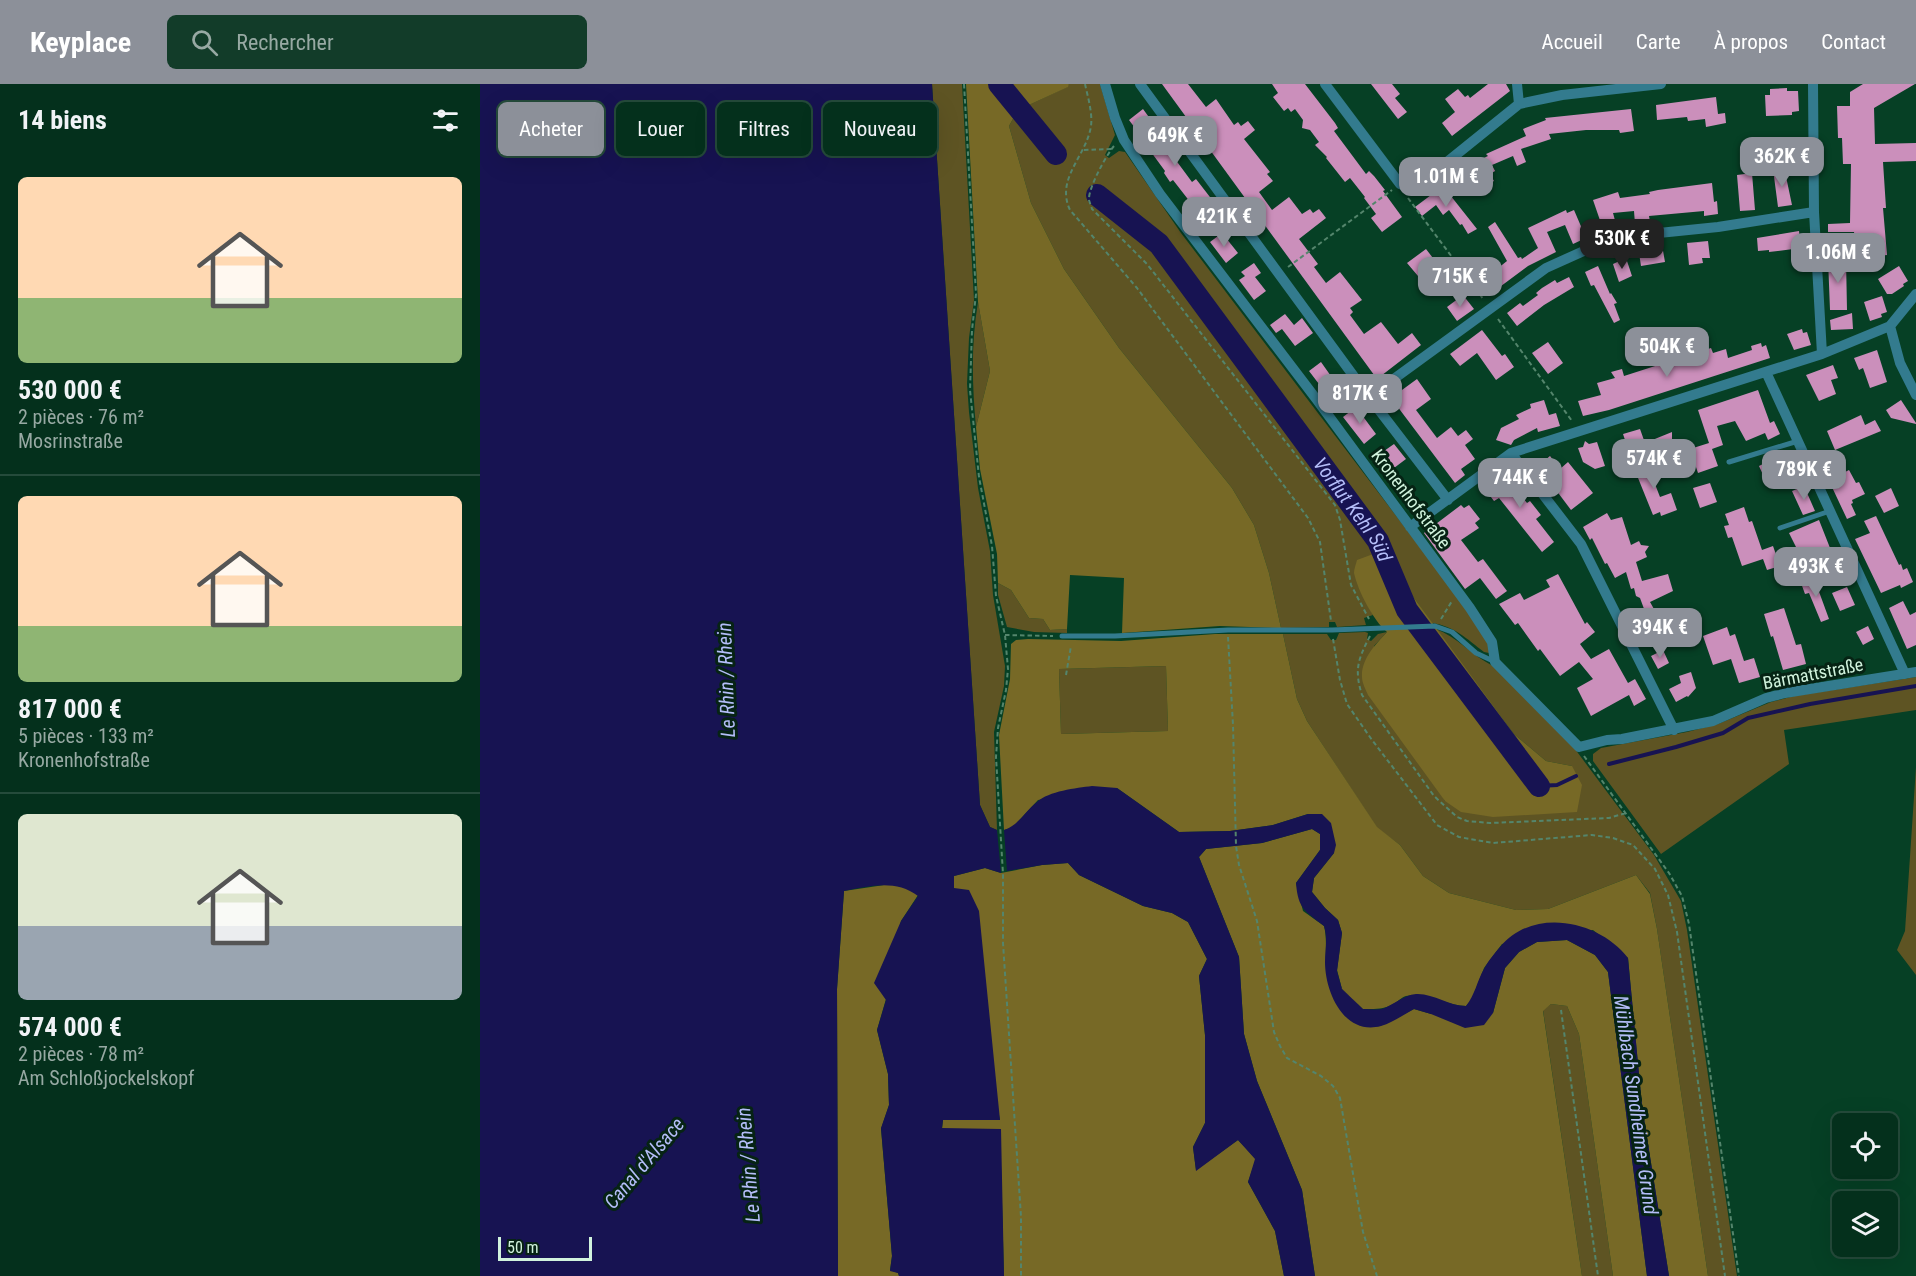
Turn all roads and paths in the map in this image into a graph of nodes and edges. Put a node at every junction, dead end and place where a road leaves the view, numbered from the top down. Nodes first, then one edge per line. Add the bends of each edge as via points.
1 (964, 84) edge
2 (1086, 84) edge
3 (1105, 84) edge
4 (1140, 84) edge
5 (1326, 84) edge
6 (1517, 84) edge
7 (1661, 84) edge
8 (1812, 84) edge
9 (1519, 104) junction
10 (1111, 149) dead end
11 (1084, 150) junction
12 (1107, 155) dead end
13 (1400, 184) junction
14 (1814, 212) junction
15 (1280, 273) junction
16 (1916, 294) edge
17 (1890, 326) junction
18 (1822, 354) junction
19 (1767, 372) junction
20 (1916, 395) edge
21 (1369, 397) junction
22 (1798, 441) junction
23 (1511, 453) junction
24 (1729, 462) dead end
25 (1448, 500) junction
26 (1830, 511) junction
27 (1410, 527) junction
28 (1780, 528) dead end
29 (1459, 592) junction
30 (1436, 626) junction
31 (1375, 628) junction
32 (1228, 630) junction
33 (1332, 630) junction
34 (1005, 635) junction
35 (1062, 636) joint
36 (1073, 636) junction
37 (1496, 662) junction
38 (1910, 673) edge
39 (1066, 675) dead end
40 (1674, 730) junction
41 (1579, 747) junction
42 (1626, 813) junction
43 (1561, 1010) dead end
44 (1021, 1276) edge
45 (1377, 1276) edge
46 (1598, 1276) edge
47 (1725, 1276) edge
48 (1739, 1276) edge

1 - 34 path via 976,294 970,390 979,477
2 - 11 path via 1091,128
3 - 27 street, Kronenhofstraße via 1124,140 1160,194
4 - 15 street
5 - 13 street
6 - 9 street
7 - 9 street
8 - 14 street
9 - 13 street via 1421,183 1408,187
10 - 11 path
11 - 33 path via 1072,167 1065,201 1148,302 1308,518 1320,542
12 - 31 path via 1090,193 1092,209 1147,264 1335,505 1351,585
13 - 15 path
14 - 18 street
14 - 21 street via 1648,234 1597,245 1546,268
15 - 21 street
16 - 17 street
17 - 18 street
17 - 20 street via 1900,363
18 - 19 street
19 - 22 street
19 - 23 street
21 - 25 street
22 - 24 lane
22 - 26 street
23 - 25 street
23 - 40 street via 1581,544
25 - 27 street
26 - 28 lane
26 - 38 street
27 - 29 street, Kronenhofstraße
29 - 30 path
29 - 37 street, Kronenhofstraße via 1492,642
30 - 31 lane
30 - 37 lane via 1452,632 1476,653
31 - 33 lane
31 - 42 path via 1357,665 1362,695 1434,796 1457,817 1490,823 1609,818
32 - 33 lane
32 - 36 lane
32 - 45 path via 1236,846 1257,921 1274,1032 1287,1058 1321,1076 1340,1098 1363,1232
33 - 47 path via 1347,704 1437,825 1459,837 1493,843 1592,835 1612,838 1633,845 1655,869 1668,895 1677,932
34 - 35 path
34 - 44 path via 1007,680 996,757
35 - 36 lane
36 - 39 path
37 - 41 street, Kronenhofstraße
38 - 40 street, Bärmattstraße via 1785,693 1713,721
40 - 41 street, Bärmattstraße
41 - 42 path
42 - 48 path via 1670,873 1682,896 1689,924
43 - 46 path

